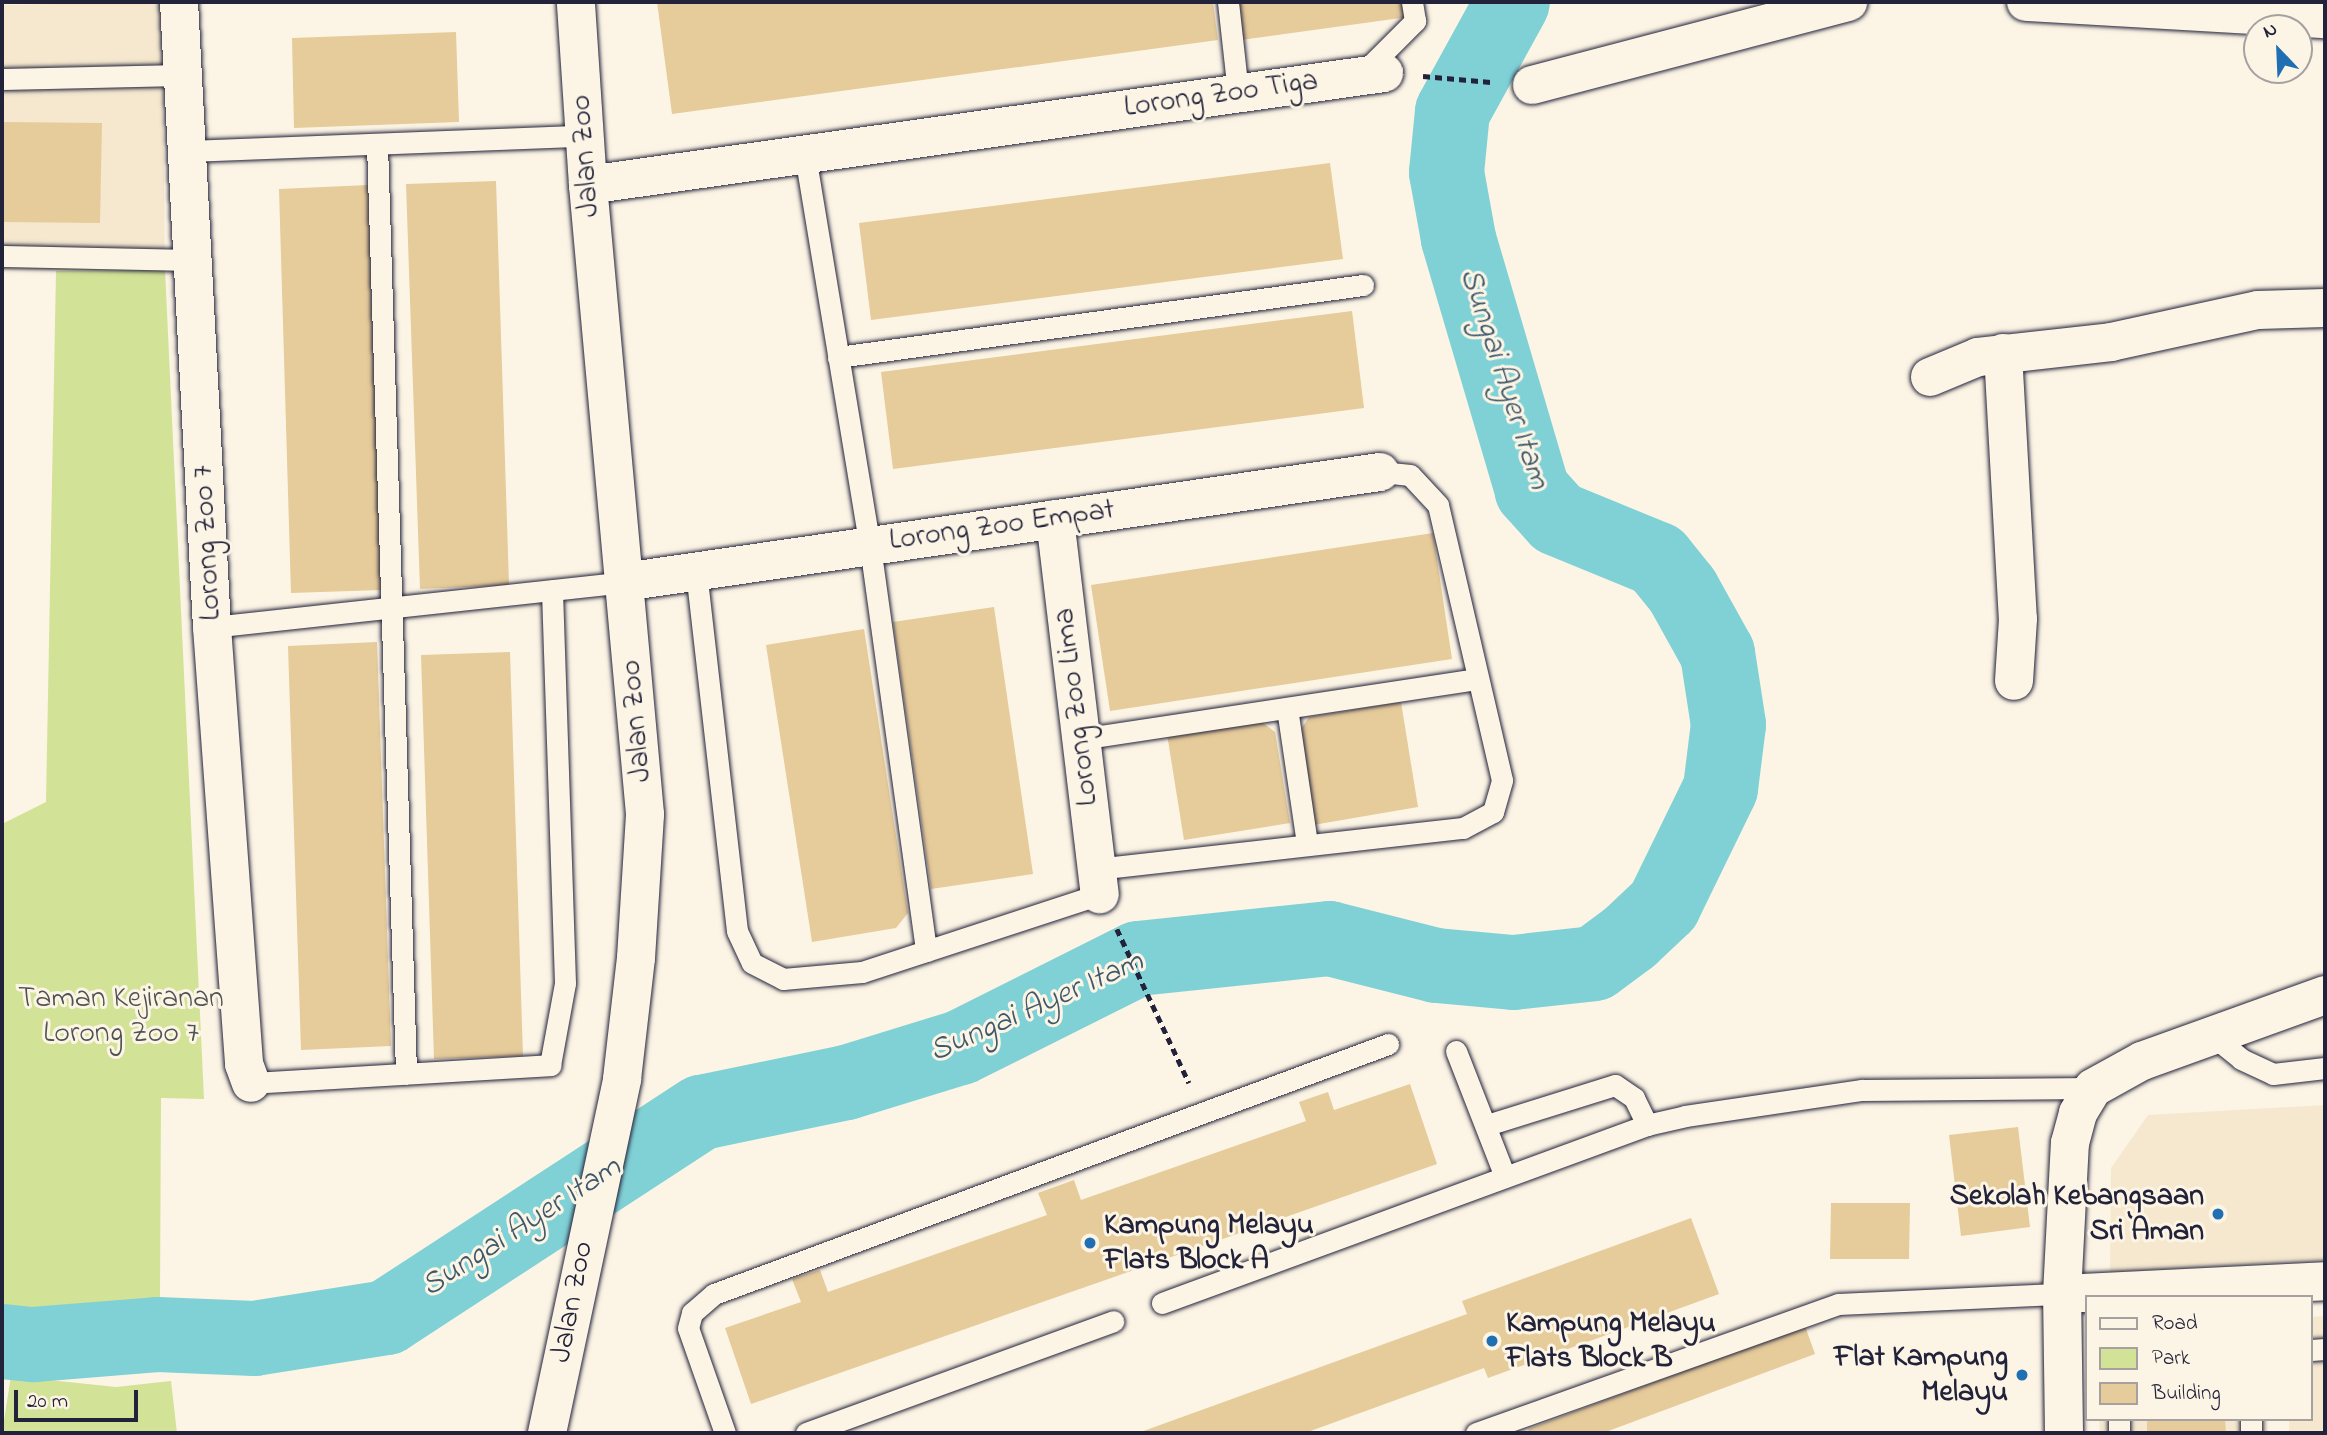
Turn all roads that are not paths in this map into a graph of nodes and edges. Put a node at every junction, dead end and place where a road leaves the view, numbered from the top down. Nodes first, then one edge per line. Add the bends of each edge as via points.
1 (179, 2) edge
2 (576, 2) edge
3 (1228, 2) edge
4 (1412, 2) edge
5 (1848, 2) edge
6 (2025, 2) edge
7 (2110, 5) edge
8 (2325, 19) edge
9 (1372, 74) joint
10 (181, 75) junction
11 (2, 79) edge
12 (1531, 85) road end
13 (1238, 92) junction
14 (584, 136) junction
15 (377, 144) junction
16 (186, 151) junction
17 (805, 155) junction
18 (587, 185) junction
19 (2, 256) edge
20 (193, 260) junction
21 (1363, 285) dead end
22 (2325, 308) edge
23 (2003, 353) junction
24 (838, 357) junction
25 (1930, 377) dead end
26 (1380, 472) joint
27 (1055, 519) junction
28 (870, 546) junction
29 (695, 571) junction
30 (624, 582) junction
31 (552, 590) junction
32 (391, 607) junction
33 (212, 627) junction
34 (1475, 679) junction
35 (2014, 681) dead end
36 (1287, 708) junction
37 (1080, 739) junction
38 (1307, 844) junction
39 (1103, 894) junction
40 (926, 951) junction
41 (2325, 995) edge
42 (2213, 1036) junction
43 (1388, 1044) dead end
44 (1456, 1051) dead end
45 (2325, 1068) edge
46 (406, 1074) junction
47 (251, 1083) joint
48 (2093, 1088) junction
49 (1487, 1125) junction
50 (1647, 1125) junction
51 (1505, 1177) junction
52 (2325, 1281) edge
53 (2246, 1291) edge
54 (2062, 1294) junction
55 (2117, 1294) edge
56 (1162, 1303) dead end
57 (1113, 1321) dead end
58 (547, 1433) edge
59 (725, 1433) edge
60 (806, 1433) edge
61 (1476, 1433) edge
62 (2064, 1433) edge

1 - 10 street, Lorong Zoo 7
2 - 14 street, Jalan Zoo
3 - 13 lane
4 - 9 lane via 1415,21
5 - 12 street
6 - 7 street
7 - 8 street
9 - 13 street, Lorong Zoo Tiga
10 - 11 lane
10 - 16 street, Lorong Zoo 7
13 - 17 street, Lorong Zoo Tiga
14 - 15 lane
14 - 18 street, Jalan Zoo
15 - 16 lane
15 - 32 lane
16 - 20 street, Lorong Zoo 7
17 - 18 street, Lorong Zoo Tiga
17 - 24 lane
18 - 30 street, Jalan Zoo
19 - 20 lane
20 - 33 street, Lorong Zoo 7
21 - 24 lane
22 - 23 street via 2258,310 2111,342
23 - 25 street via 1978,357
23 - 35 street via 2018,620
24 - 28 lane
26 - 27 street, Lorong Zoo Empat
26 - 34 lane via 1410,475 1438,505
27 - 28 street, Lorong Zoo Empat
27 - 37 street, Lorong Zoo Lima
28 - 29 street, Lorong Zoo Empat
28 - 40 lane
29 - 30 street, Lorong Zoo Empat
29 - 40 lane via 742,948 766,974 800,980 862,972
30 - 31 lane
30 - 58 street, Jalan Zoo via 645,814 636,958 622,1079
31 - 32 lane
31 - 46 lane via 565,983 550,1065
32 - 33 lane
32 - 46 lane
33 - 47 street, Lorong Zoo 7 via 244,1064
34 - 36 lane
34 - 38 lane via 1502,780 1493,812 1464,828
36 - 37 lane
36 - 38 lane
37 - 39 street, Lorong Zoo Lima
38 - 39 lane
39 - 40 lane
41 - 42 street
42 - 45 lane via 2241,1059 2273,1074
42 - 48 street via 2142,1061
43 - 59 lane via 701,1301 692,1313 691,1342
44 - 49 lane
46 - 47 lane
48 - 50 lane via 1862,1090
48 - 54 street via 2078,1113 2070,1143
49 - 50 lane via 1615,1085 1634,1098
49 - 51 lane
50 - 51 lane
51 - 56 lane
52 - 53 street
53 - 55 street
54 - 55 street
54 - 61 lane via 1838,1304
54 - 62 street
57 - 60 lane

